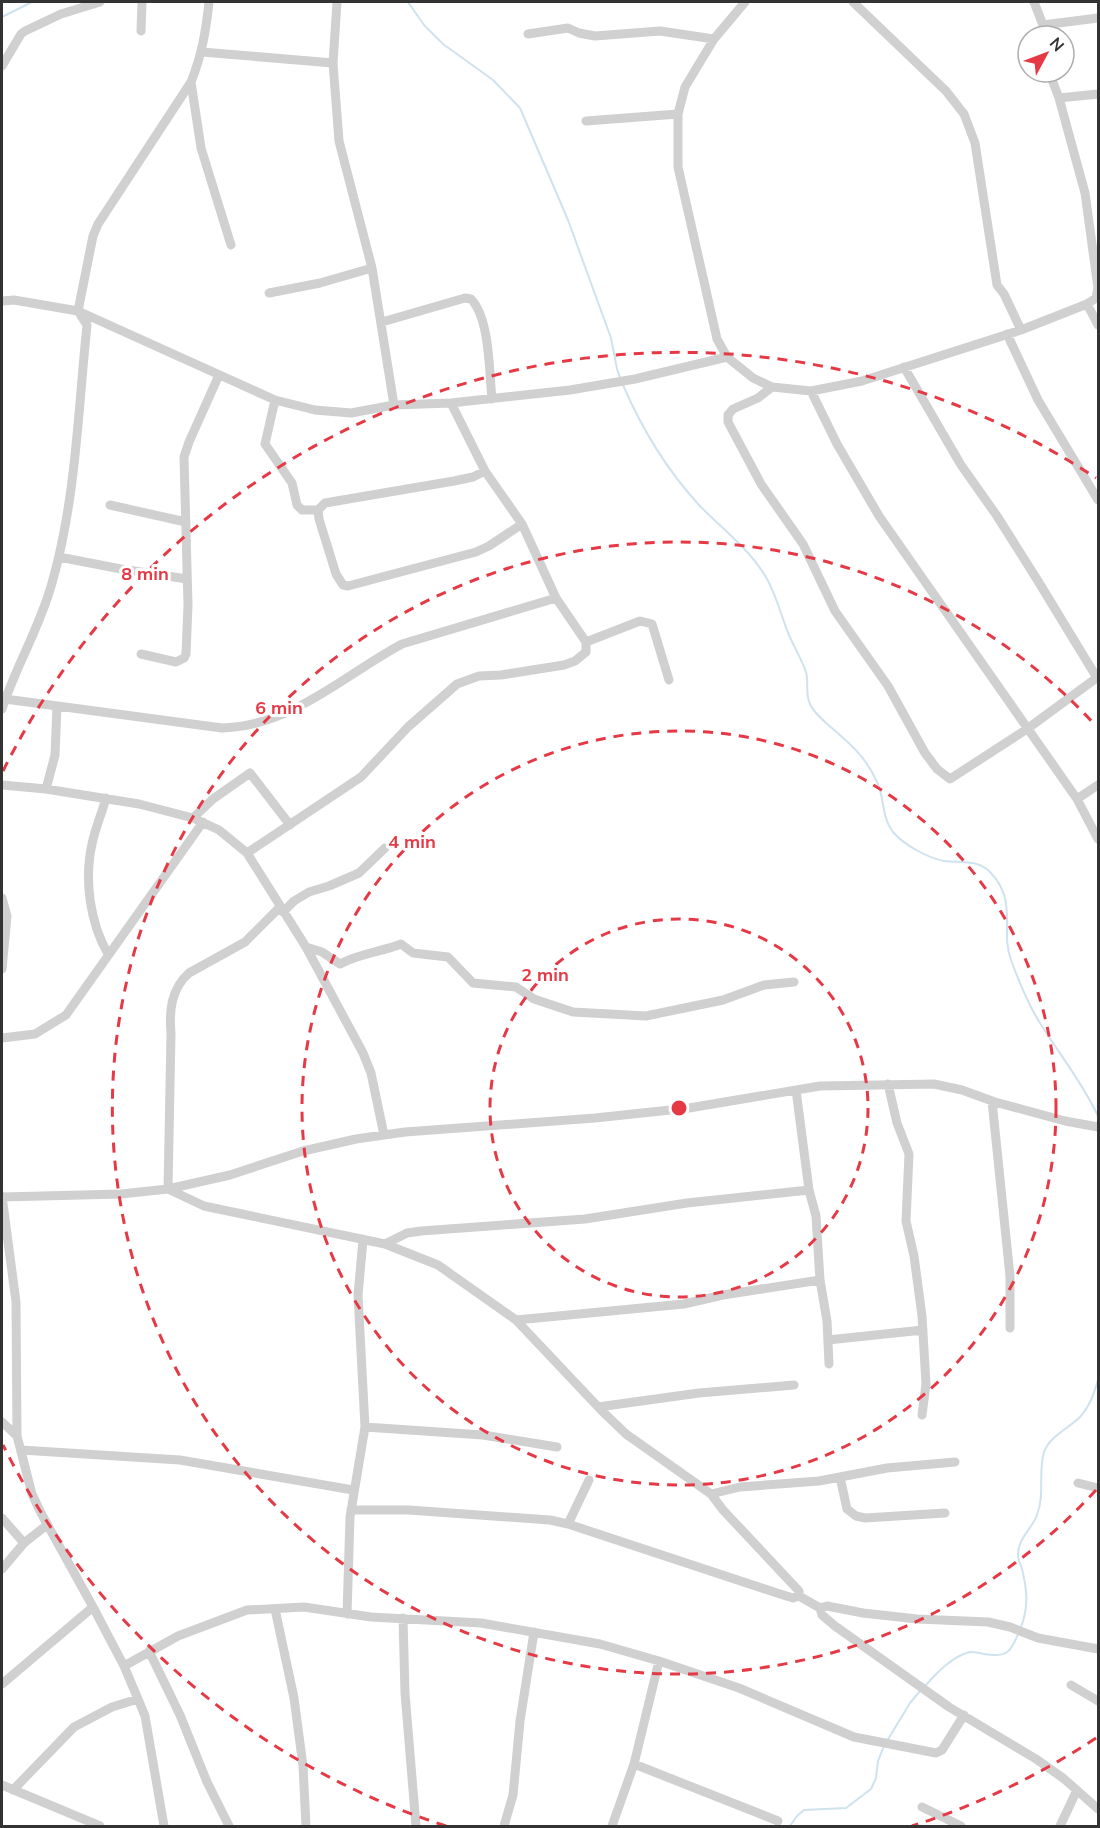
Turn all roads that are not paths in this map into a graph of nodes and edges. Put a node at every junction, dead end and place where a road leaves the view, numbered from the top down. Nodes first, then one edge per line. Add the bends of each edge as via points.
1 (100, 2) edge
2 (142, 2) edge
3 (209, 2) edge
4 (337, 2) edge
5 (745, 2) edge
6 (853, 2) edge
7 (1034, 2) edge
8 (1098, 18) edge
9 (1043, 24) edge
10 (1051, 24) edge
11 (141, 31) dead end
12 (528, 34) dead end
13 (714, 39) junction
14 (202, 52) junction
15 (333, 63) junction
16 (2, 66) edge
17 (191, 82) junction
18 (1054, 84) edge
19 (1098, 94) edge
20 (1059, 98) junction
21 (678, 114) junction
22 (586, 121) dead end
23 (231, 245) dead end
24 (372, 268) junction
25 (269, 293) dead end
26 (2, 301) edge
27 (1088, 304) junction
28 (78, 310) junction
29 (382, 322) junction
30 (1098, 325) edge
31 (1021, 330) junction
32 (1007, 334) junction
33 (727, 357) junction
34 (904, 367) junction
35 (219, 375) junction
36 (772, 387) junction
37 (811, 391) junction
38 (492, 399) junction
39 (275, 400) junction
40 (451, 403) junction
41 (394, 405) junction
42 (485, 471) junction
43 (1098, 500) edge
44 (110, 505) dead end
45 (318, 510) junction
46 (186, 522) junction
47 (522, 524) junction
48 (59, 557) junction
49 (187, 579) junction
50 (556, 598) junction
51 (586, 642) junction
52 (141, 654) dead end
53 (1098, 678) edge
54 (669, 680) dead end
55 (5, 699) junction
56 (57, 706) junction
57 (2, 710) edge
58 (1027, 729) junction
59 (2, 785) edge
60 (1098, 785) edge
61 (46, 789) junction
62 (106, 798) junction
63 (1077, 800) junction
64 (193, 818) junction
65 (203, 822) junction
66 (290, 825) junction
67 (1098, 839) edge
68 (385, 848) dead end
69 (247, 853) junction
70 (2, 898) edge
71 (282, 909) junction
72 (306, 946) junction
73 (108, 954) junction
74 (2, 969) edge
75 (794, 982) dead end
76 (2, 1038) edge
77 (888, 1084) junction
78 (796, 1090) junction
79 (992, 1101) junction
80 (1097, 1127) edge
81 (384, 1135) junction
82 (168, 1189) junction
83 (809, 1190) junction
84 (2, 1197) edge
85 (363, 1240) junction
86 (385, 1244) junction
87 (820, 1280) junction
88 (516, 1320) junction
89 (1010, 1328) dead end
90 (923, 1330) junction
91 (828, 1340) junction
92 (829, 1364) dead end
93 (794, 1385) dead end
94 (598, 1407) junction
95 (922, 1416) dead end
96 (2, 1422) edge
97 (365, 1427) junction
98 (17, 1436) junction
99 (557, 1447) dead end
100 (21, 1450) junction
101 (955, 1462) dead end
102 (840, 1477) junction
103 (589, 1480) dead end
104 (1078, 1483) dead end
105 (1098, 1488) edge
106 (354, 1490) junction
107 (711, 1494) junction
108 (351, 1510) junction
109 (945, 1513) dead end
110 (2, 1518) edge
111 (568, 1524) junction
112 (47, 1525) junction
113 (24, 1543) junction
114 (2, 1569) edge
115 (799, 1596) junction
116 (93, 1607) junction
117 (820, 1608) junction
118 (275, 1609) junction
119 (347, 1614) junction
120 (402, 1618) junction
121 (534, 1632) junction
122 (1098, 1649) edge
123 (149, 1651) junction
124 (659, 1661) junction
125 (124, 1666) junction
126 (2, 1684) edge
127 (1071, 1685) dead end
128 (138, 1699) junction
129 (1098, 1701) edge
130 (964, 1715) junction
131 (634, 1764) junction
132 (2, 1785) edge
133 (13, 1790) junction
134 (1077, 1790) junction
135 (922, 1807) dead end
136 (1098, 1809) edge
137 (778, 1821) dead end
138 (100, 1827) edge
139 (164, 1827) edge
140 (229, 1827) edge
141 (306, 1827) edge
142 (416, 1827) edge
143 (504, 1827) edge
144 (612, 1827) edge
145 (962, 1827) edge
146 (1060, 1827) edge

1 - 16 street via 25,31
2 - 11 street
3 - 14 street
4 - 15 street
5 - 13 street
6 - 31 street via 946,91 963,114 975,143 997,285
7 - 9 street
8 - 10 street
12 - 13 street via 568,28 595,36 660,31
13 - 21 street via 685,87
14 - 15 street
14 - 17 street
15 - 24 street via 339,141
17 - 23 street via 201,148
17 - 28 street via 98,224
18 - 20 street
19 - 20 street
20 - 27 street via 1085,193 1098,288 1096,298
21 - 22 street
21 - 33 street via 678,167 717,339
24 - 25 street
24 - 29 street
26 - 28 street
27 - 30 street
27 - 31 street
28 - 35 street
28 - 48 street via 87,325 68,512
29 - 38 street via 471,299 479,307 484,323
29 - 41 street
31 - 32 street
32 - 34 street
32 - 43 street via 1038,400
33 - 36 street via 753,378
33 - 38 street via 635,379
34 - 37 street via 862,381
34 - 53 street via 960,465
35 - 39 street
35 - 46 street via 184,457
36 - 37 street
36 - 58 street via 733,409 728,422 761,484 803,544 835,611 888,686 925,753 950,779
37 - 58 street via 879,516
38 - 40 street
39 - 41 street via 315,410 351,413
39 - 45 street via 265,444 292,483 297,505 302,510
40 - 41 street
40 - 42 street
42 - 45 street via 454,481 325,503
42 - 47 street
44 - 46 street
45 - 47 street via 336,574 348,586 476,552
46 - 49 street
47 - 50 street
48 - 49 street
48 - 55 street via 46,604
49 - 52 street via 184,658 176,662
50 - 51 street
50 - 56 street via 402,644 325,694 239,728
51 - 54 street via 640,621 652,624
51 - 66 street via 583,655 564,665 479,676 457,684 408,727 361,777
53 - 58 street
55 - 56 street
55 - 57 street
56 - 61 street via 55,755
58 - 63 street
59 - 61 street
60 - 63 street
61 - 62 street
62 - 64 street
62 - 73 street via 92,844 89,879 93,917
63 - 67 street
64 - 65 street
64 - 66 street via 250,773
65 - 69 street
65 - 73 street
66 - 69 street
68 - 71 street via 359,873 309,892
69 - 71 street
70 - 74 street via 7,916
71 - 72 street
71 - 82 street via 245,942 189,973 176,991 169,1013
72 - 75 street via 340,964 402,944 413,953 448,957 473,983 516,987 534,999 573,1012 646,1016 723,1000 764,985
72 - 81 street via 363,1053
73 - 76 street via 66,1016 35,1034
77 - 78 street
77 - 79 street via 934,1084
77 - 90 street via 909,1154 906,1221
78 - 81 street via 689,1108
78 - 83 street
79 - 80 street
79 - 89 street via 1010,1276
81 - 82 street via 303,1152
82 - 84 street
82 - 85 street via 204,1206
83 - 86 street via 585,1219 421,1230
83 - 87 street via 816,1216
84 - 98 street via 16,1302
85 - 86 street
85 - 97 street via 358,1295
86 - 88 street via 438,1264
87 - 88 street via 684,1304
87 - 91 street
88 - 94 street
90 - 91 street
90 - 95 street via 926,1384
91 - 92 street
93 - 94 street
94 - 107 street via 627,1434
96 - 98 street
97 - 99 street via 483,1435
97 - 106 street
98 - 100 street
100 - 106 street via 180,1460
100 - 112 street via 32,1494
101 - 102 street
102 - 107 street via 740,1487
102 - 109 street via 846,1509 856,1516
103 - 111 street
104 - 105 street
106 - 108 street
107 - 115 street via 799,1591
108 - 111 street via 408,1510
108 - 119 street
110 - 113 street
111 - 115 street via 780,1594
112 - 113 street
112 - 116 street
113 - 114 street
115 - 117 street
116 - 125 street
116 - 126 street
117 - 122 street via 988,1622 1038,1638
117 - 130 street via 835,1626
118 - 119 street via 304,1607
118 - 123 street via 247,1610
118 - 141 street via 294,1698
119 - 120 street
120 - 121 street via 481,1623
120 - 142 street
121 - 124 street via 600,1644
121 - 143 street via 513,1795
123 - 125 street
123 - 140 street
124 - 130 street via 739,1688 854,1737 918,1750 942,1750
124 - 131 street
125 - 128 street
127 - 129 street
128 - 133 street via 112,1707 74,1727
128 - 139 street via 145,1716
130 - 134 street via 1036,1759
131 - 137 street
131 - 144 street
132 - 133 street
133 - 138 street
134 - 136 street
134 - 146 street
135 - 145 street

